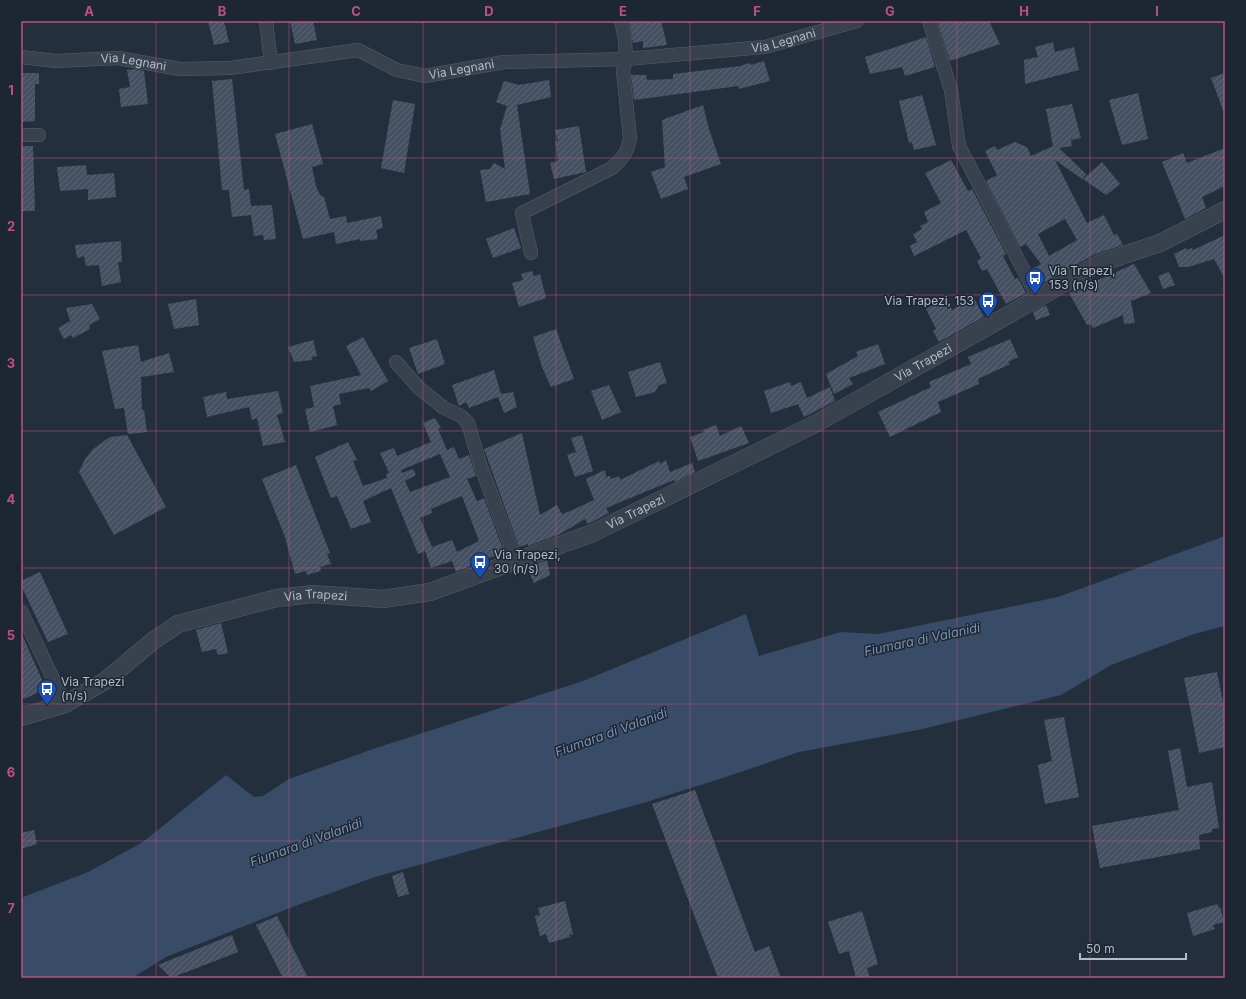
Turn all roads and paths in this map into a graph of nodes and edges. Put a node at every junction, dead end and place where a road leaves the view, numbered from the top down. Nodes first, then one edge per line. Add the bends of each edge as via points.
1 (266, 21) edge
2 (621, 21) edge
3 (857, 21) edge
4 (929, 21) edge
5 (21, 57) edge
6 (626, 59) junction
7 (271, 63) junction
8 (21, 135) edge
9 (39, 135) dead end
10 (1225, 210) edge
11 (531, 253) dead end
12 (1038, 298) junction
13 (396, 362) dead end
14 (516, 561) junction
15 (21, 611) edge
16 (65, 704) junction
17 (21, 717) edge

1 - 7 street
2 - 6 street
3 - 6 street, Via Legnani via 765,47
4 - 12 street via 951,90 959,146
5 - 7 street, Via Legnani via 56,61 118,58 180,69 230,68
6 - 7 street, Via Legnani via 504,62 425,76 397,70 358,50
6 - 11 street via 623,71 630,138 628,149 612,168 522,213
8 - 9 street
10 - 12 street, Via Trapezi via 1160,243 1100,263
12 - 14 street, Via Trapezi via 815,424 593,532
13 - 14 street via 419,388 468,423 480,464
14 - 16 street, Via Trapezi via 430,592 383,599 313,594 277,598 178,624 105,681
15 - 16 street
16 - 17 street, Via Trapezi

